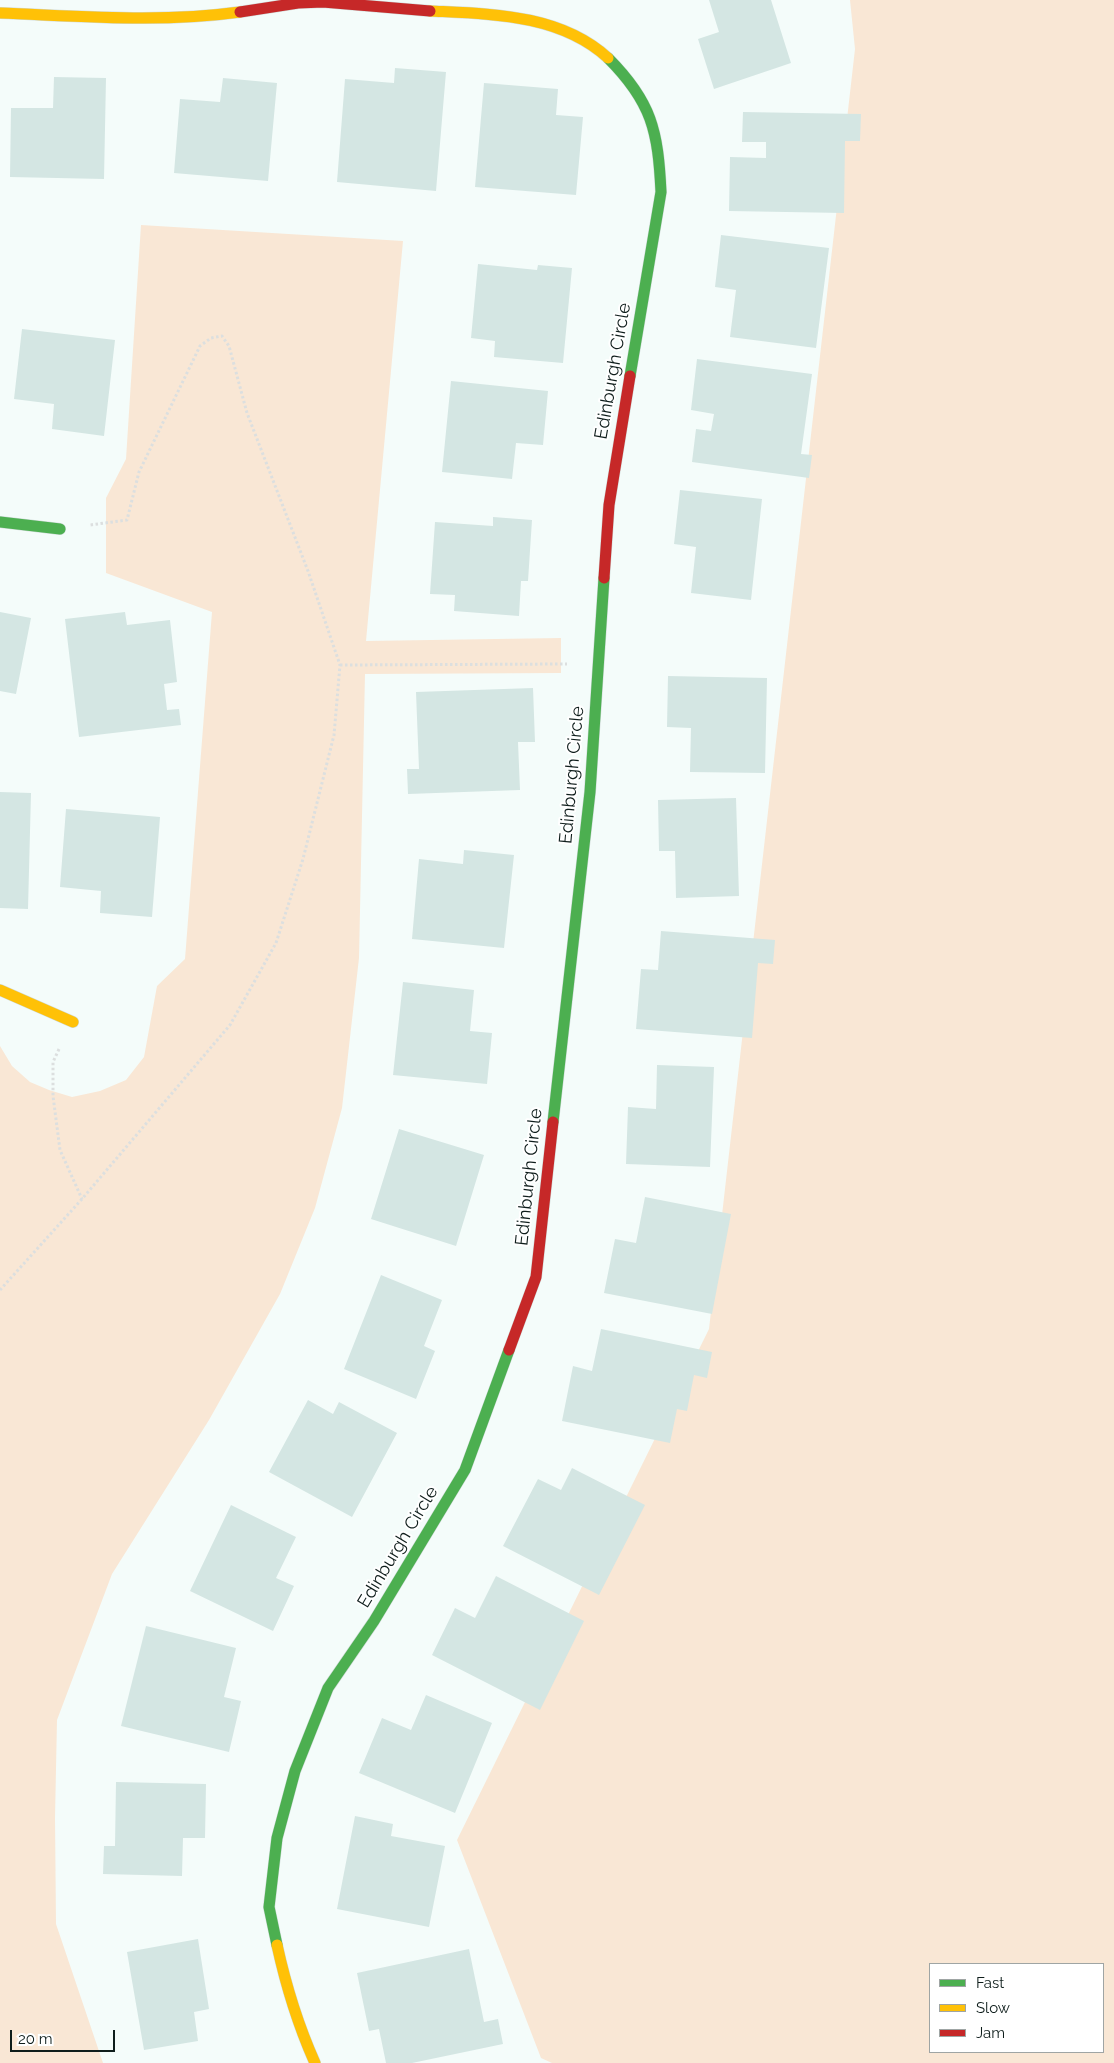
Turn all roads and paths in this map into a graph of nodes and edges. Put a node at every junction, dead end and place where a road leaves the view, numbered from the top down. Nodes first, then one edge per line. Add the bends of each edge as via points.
1 (0, 13) edge
2 (0, 522) edge
3 (60, 529) joint
4 (598, 664) junction
5 (340, 665) junction
6 (0, 990) edge
7 (73, 1022) joint
8 (82, 1199) junction
9 (0, 1290) edge
10 (315, 2063) edge

1 - 4 street, Edinburgh Circle via 128,18 202,16 313,2 493,16 545,23 586,40 626,77 654,129 659,149 661,192 609,505
2 - 3 street
3 - 5 path via 127,520 139,472 200,346 211,338 222,336 229,346 247,413 308,571
4 - 5 path
4 - 10 street, Edinburgh Circle via 590,792 536,1277 465,1470 374,1621 328,1688 295,1771 277,1838 269,1907 284,1976
5 - 8 path via 334,735 303,859 276,943 230,1025
6 - 7 street
7 - 8 path via 53,1062 53,1096 60,1150
8 - 9 path

